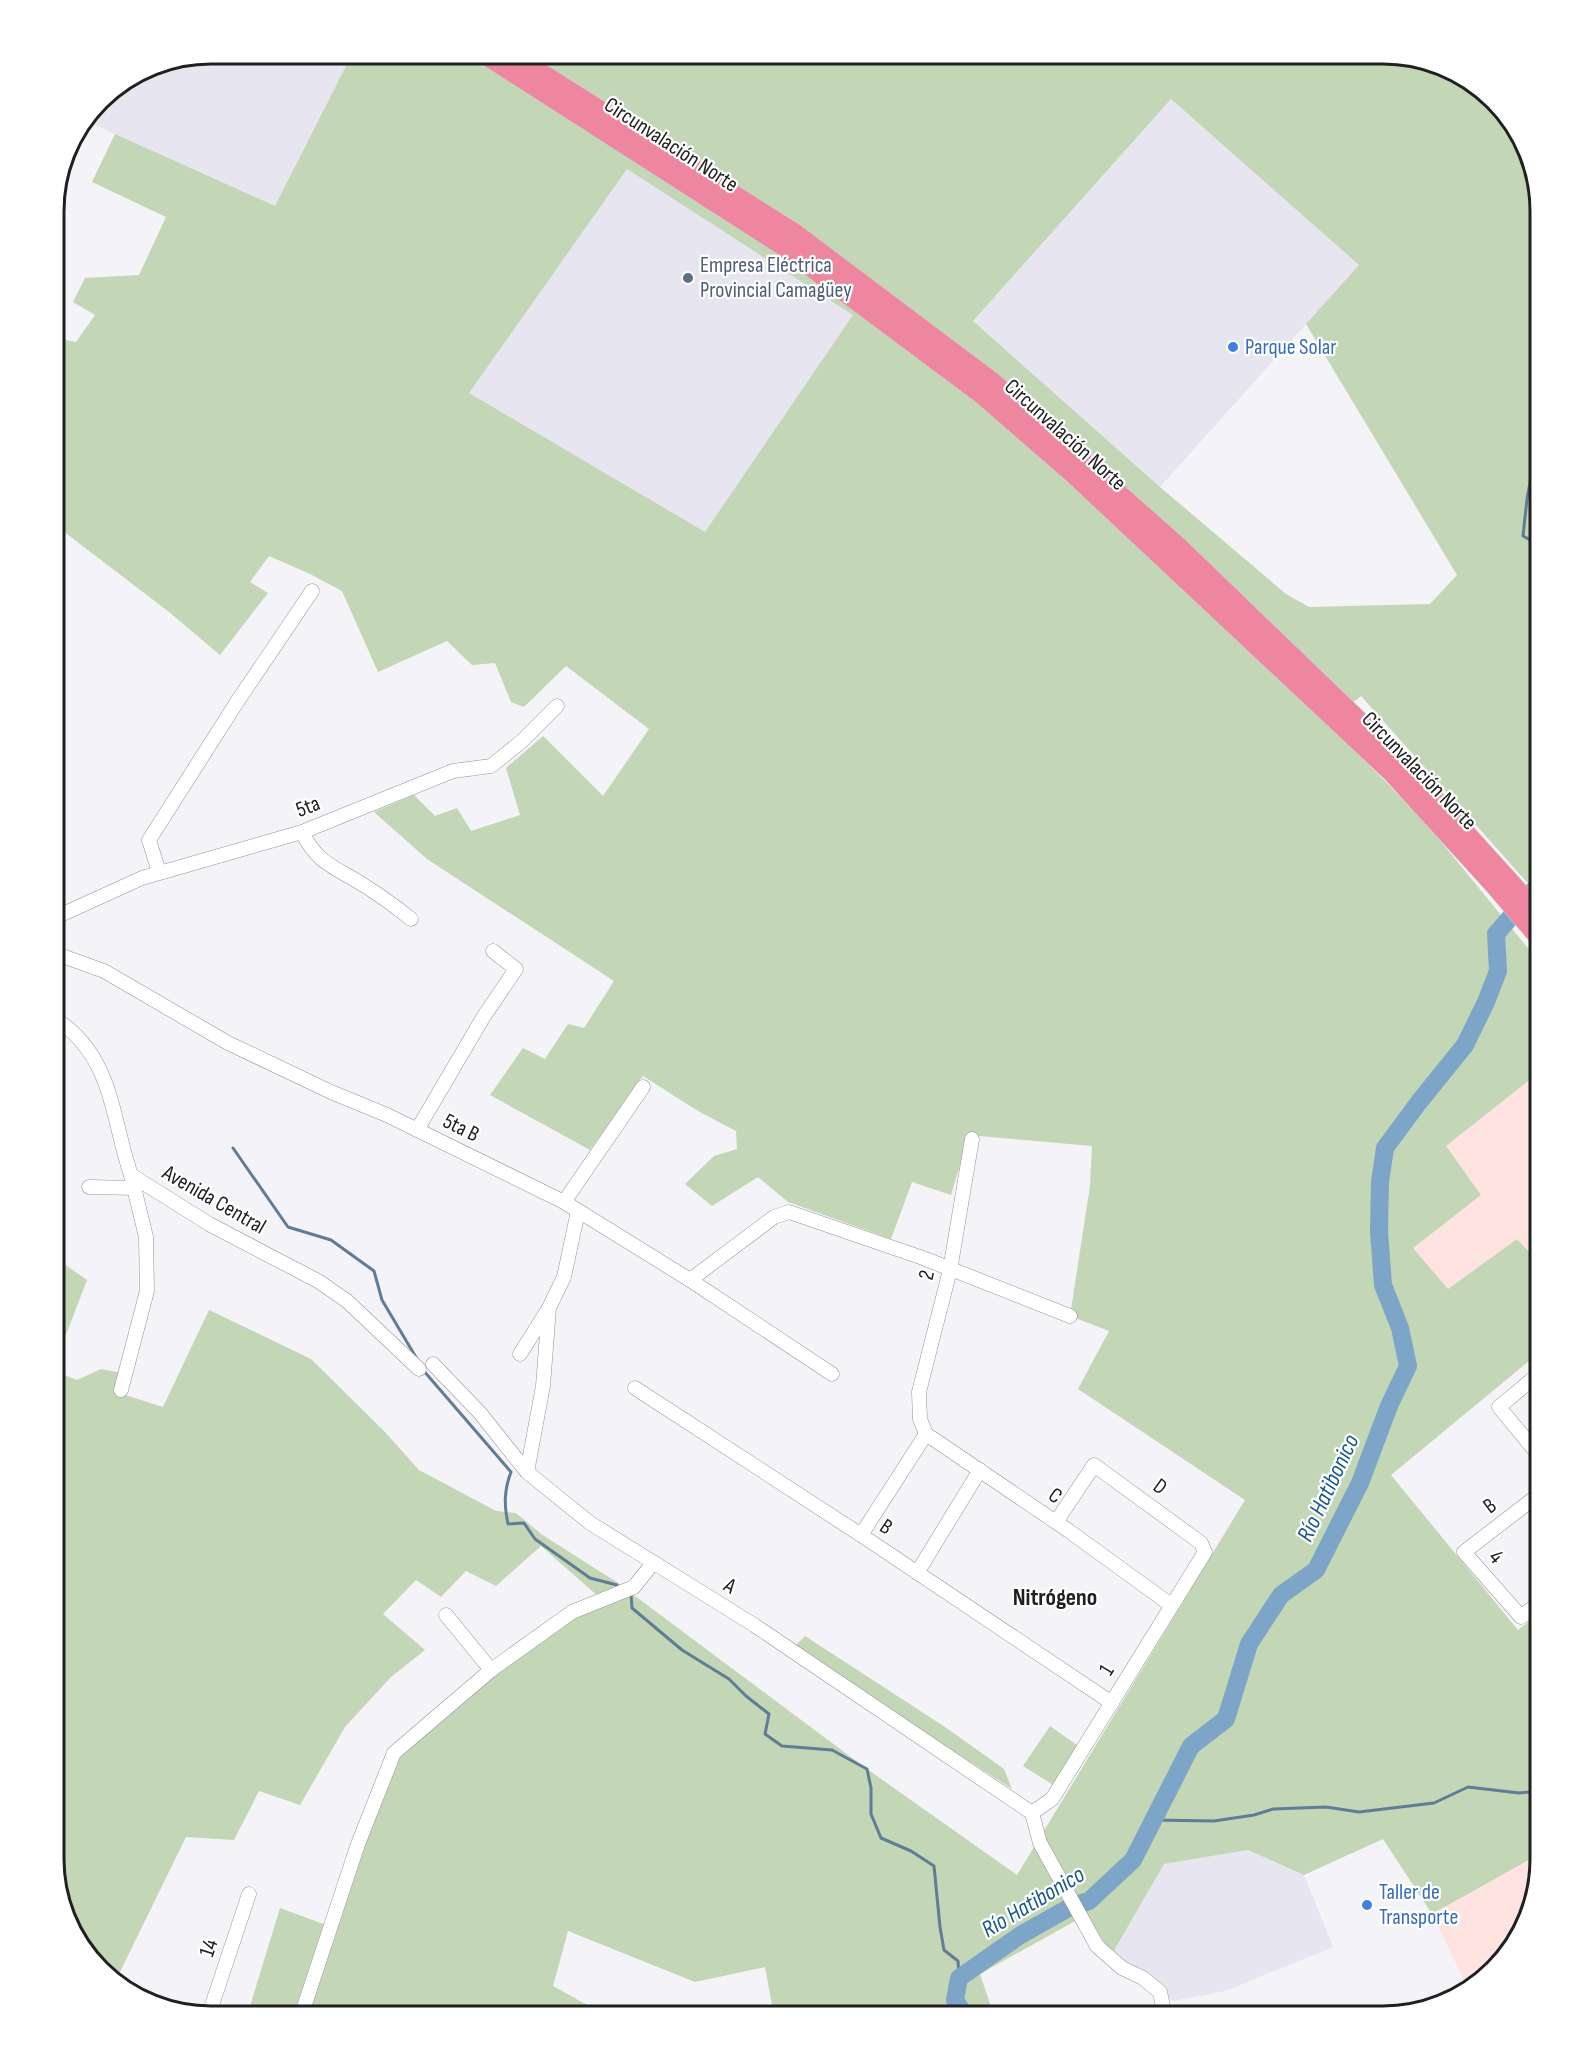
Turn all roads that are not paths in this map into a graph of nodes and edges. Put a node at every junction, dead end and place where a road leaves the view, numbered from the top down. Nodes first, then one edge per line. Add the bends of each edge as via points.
1 (501, 64) edge
2 (526, 64) edge
3 (312, 591) dead end
4 (557, 706) dead end
5 (302, 832) junction
6 (159, 872) junction
7 (1498, 878) junction
8 (65, 913) edge
9 (1530, 918) edge
10 (411, 919) dead end
11 (493, 951) dead end
12 (65, 957) edge
13 (65, 1024) edge
14 (643, 1087) dead end
15 (417, 1130) junction
16 (972, 1139) dead end
17 (134, 1182) junction
18 (89, 1187) dead end
19 (564, 1202) junction
20 (578, 1210) junction
21 (950, 1270) junction
22 (690, 1280) junction
23 (549, 1308) junction
24 (1070, 1316) dead end
25 (520, 1354) dead end
26 (433, 1365) dead end
27 (419, 1369) dead end
28 (832, 1374) dead end
29 (1530, 1381) edge
30 (635, 1388) dead end
31 (121, 1390) dead end
32 (926, 1434) junction
33 (1530, 1445) edge
34 (980, 1470) junction
35 (526, 1472) junction
36 (1530, 1501) edge
37 (1056, 1522) junction
38 (861, 1535) junction
39 (1201, 1542) joint
40 (1464, 1552) joint
41 (652, 1563) junction
42 (917, 1573) junction
43 (1171, 1605) junction
44 (1530, 1610) edge
45 (446, 1615) dead end
46 (491, 1670) junction
47 (1112, 1703) junction
48 (1032, 1813) junction
49 (249, 1894) dead end
50 (210, 2006) edge
51 (304, 2006) edge
52 (1163, 2006) edge

1 - 7 highway, Circunvalación Norte via 781,244 982,394 1073,473 1392,772
2 - 7 highway, Circunvalación Norte via 795,234 993,384 1168,538 1401,762
3 - 6 street via 149,840
4 - 5 street, 5ta via 491,766 453,771
5 - 6 street, 5ta
5 - 10 street via 322,861 363,884
6 - 8 street, 5ta
7 - 9 highway, Circunvalación Norte
11 - 15 street via 516,969
12 - 15 street, 5ta B via 104,971 228,1043
13 - 17 street, Avenida Central via 86,1044 99,1067
14 - 19 street
15 - 19 street, 5ta B
16 - 21 street, 2
17 - 18 street
17 - 27 street, Avenida Central via 318,1281 347,1301
17 - 31 street via 146,1237 147,1291
19 - 20 street, 5ta B
20 - 22 street, 5ta B
20 - 23 street via 564,1277
21 - 22 street via 789,1212 774,1217
21 - 24 street
21 - 32 street, 2 via 919,1392 920,1419
22 - 28 street, 5ta B
23 - 25 street
23 - 35 street via 543,1386
26 - 35 street, A via 480,1413
29 - 33 street via 1499,1407
30 - 38 street, B
32 - 34 street, C
32 - 38 street
34 - 37 street, C
34 - 42 street
35 - 41 street, A via 591,1523
36 - 40 street, B
37 - 39 street, D via 1094,1465
37 - 43 street, C
38 - 42 street, B
39 - 43 street, 1 via 1205,1552
40 - 44 street, 4 via 1521,1617
41 - 46 street via 634,1587 572,1612
41 - 48 street, A via 754,1625
42 - 47 street, B
43 - 47 street, 1
45 - 46 street
46 - 51 street via 394,1753 358,1844
47 - 48 street, 1 via 1052,1799
48 - 52 street via 1040,1843 1097,1946 1122,1968 1160,1992
49 - 50 street, 14

